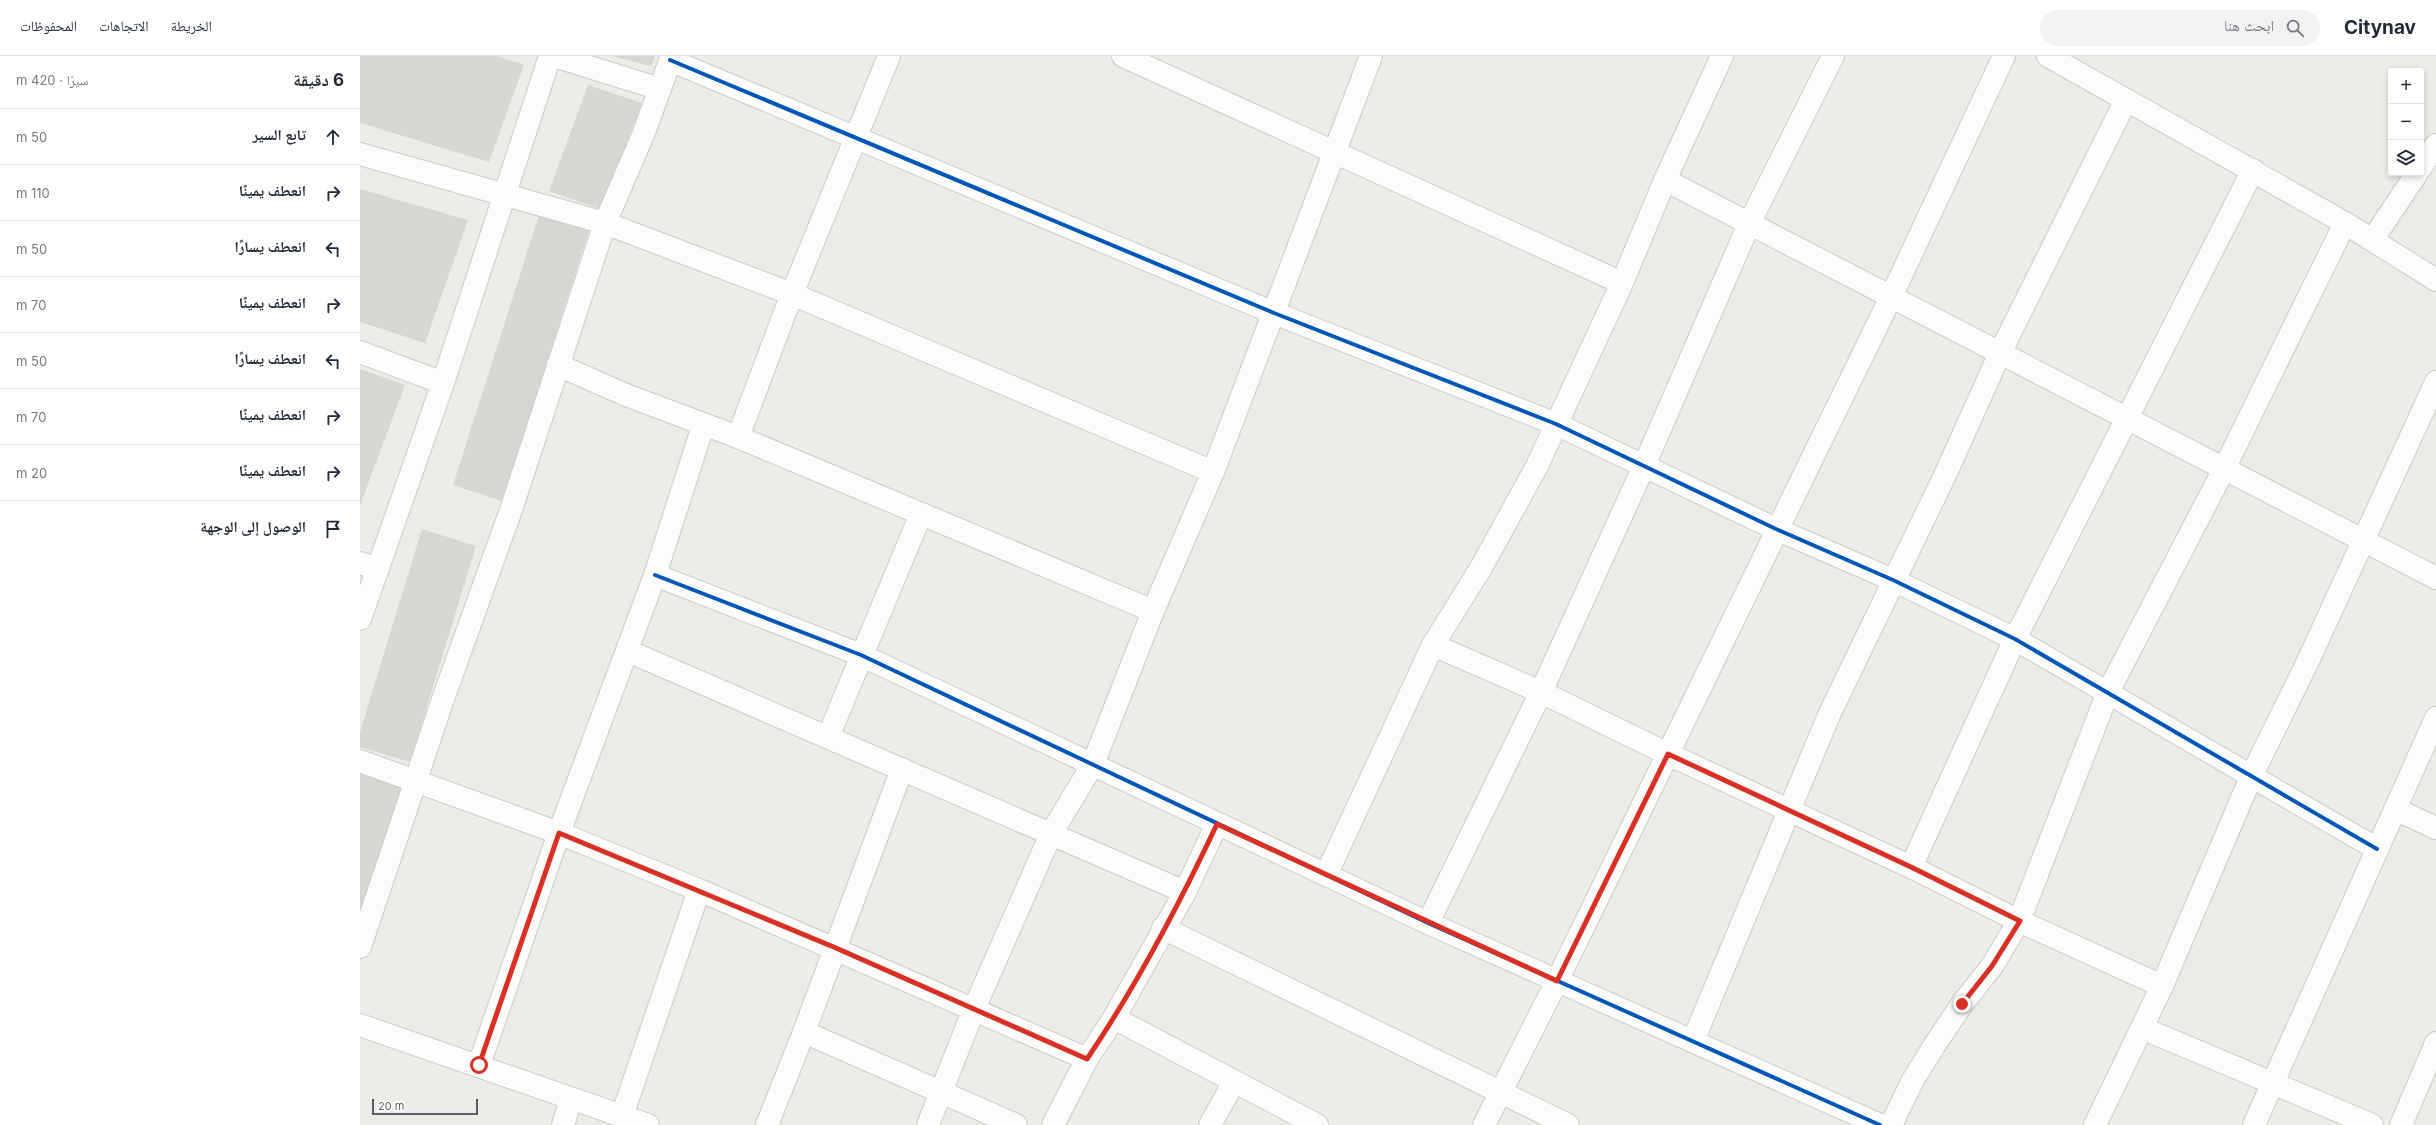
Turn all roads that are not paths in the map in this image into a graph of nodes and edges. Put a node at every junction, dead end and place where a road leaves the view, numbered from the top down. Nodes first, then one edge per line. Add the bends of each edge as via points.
1 (550, 56) edge
2 (554, 56) edge
3 (889, 56) edge
4 (1123, 56) edge
5 (1371, 56) edge
6 (1722, 56) edge
7 (1833, 56) edge
8 (2004, 56) edge
9 (2048, 56) edge
10 (671, 58) edge
11 (660, 89) junction
12 (2126, 100) junction
13 (856, 140) junction
14 (2436, 145) edge
15 (1334, 151) junction
16 (360, 154) edge
17 (2424, 163) edge
18 (2253, 170) junction
19 (2415, 176) edge
20 (1665, 180) junction
21 (503, 195) junction
22 (2346, 222) junction
23 (605, 224) junction
24 (1749, 224) junction
25 (2373, 239) junction
26 (2436, 280) edge
27 (1622, 283) junction
28 (792, 294) junction
29 (1891, 297) junction
30 (1274, 313) junction
31 (360, 352) edge
32 (2000, 353) junction
33 (558, 365) junction
34 (2436, 382) edge
35 (443, 383) junction
36 (2128, 420) junction
37 (1556, 424) junction
38 (703, 426) junction
39 (738, 437) junction
40 (1644, 466) junction
41 (2224, 469) junction
42 (1213, 472) junction
43 (921, 514) junction
44 (1776, 529) junction
45 (2364, 541) junction
46 (369, 566) edge
47 (655, 575) junction
48 (2436, 578) edge
49 (1893, 580) junction
50 (1153, 611) junction
51 (360, 620) edge
52 (2015, 639) junction
53 (1433, 645) junction
54 (628, 651) junction
55 (861, 655) junction
56 (1540, 692) junction
57 (2108, 692) junction
58 (2436, 718) edge
59 (828, 737) junction
60 (1668, 754) junction
61 (360, 761) edge
62 (1093, 764) junction
63 (902, 769) junction
64 (2251, 777) junction
65 (416, 780) junction
66 (1788, 809) junction
67 (2395, 809) junction
68 (1217, 824) junction
69 (2436, 828) edge
70 (559, 833) junction
71 (1051, 834) junction
72 (2377, 849) junction
73 (1911, 867) junction
74 (1326, 875) junction
75 (699, 890) junction
76 (1185, 892) junction
77 (2020, 921) junction
78 (1428, 923) junction
79 (1163, 928) junction
80 (360, 947) edge
81 (836, 948) junction
82 (1557, 981) junction
83 (2162, 986) junction
84 (974, 1009) junction
85 (1114, 1018) junction
86 (360, 1025) edge
87 (2142, 1028) junction
88 (804, 1032) junction
89 (1693, 1041) junction
90 (2436, 1042) edge
91 (1087, 1059) junction
92 (479, 1065) junction
93 (1234, 1082) junction
94 (2273, 1083) junction
95 (941, 1091) junction
96 (1500, 1092) junction
97 (571, 1099) junction
98 (622, 1116) junction
99 (563, 1125) edge
100 (648, 1125) edge
101 (767, 1125) edge
102 (928, 1125) edge
103 (1016, 1125) edge
104 (1053, 1125) edge
105 (1210, 1125) edge
106 (1317, 1125) edge
107 (1484, 1125) edge
108 (1568, 1125) edge
109 (1880, 1125) edge
110 (1891, 1125) edge
111 (2095, 1125) edge
112 (2254, 1125) edge
113 (2372, 1125) edge
114 (2401, 1125) edge

1 - 21 street
2 - 11 street
3 - 13 street
4 - 15 street
5 - 15 street
6 - 20 street
7 - 24 street
8 - 29 street
9 - 12 street
10 - 11 street
10 - 13 street
11 - 23 street
12 - 18 street
12 - 32 street
13 - 28 street
13 - 30 street
14 - 17 street
15 - 27 street
15 - 30 street
16 - 21 street
18 - 22 street
18 - 36 street
19 - 25 street
20 - 24 street
20 - 27 street
21 - 23 street
21 - 35 street
22 - 25 street
22 - 41 street
23 - 28 street
23 - 33 street
24 - 29 street
24 - 40 street
25 - 26 street
27 - 37 street
28 - 39 street
28 - 42 street
29 - 32 street
29 - 44 street
30 - 37 street
30 - 42 street
31 - 35 street
32 - 36 street
32 - 49 street via 1946,473
33 - 38 street
33 - 65 street
34 - 45 street
35 - 46 street
36 - 41 street
36 - 52 street
37 - 40 street
37 - 53 street via 1537,466 1482,566
38 - 39 street
38 - 47 street
39 - 43 street
40 - 44 street
40 - 56 street
41 - 45 street
41 - 57 street
42 - 50 street
43 - 50 street
43 - 55 street
44 - 49 street
44 - 60 street
45 - 48 street
45 - 64 street
46 - 51 street
47 - 54 street
47 - 55 street
49 - 52 street
49 - 66 street
50 - 62 street
52 - 57 street
52 - 73 street
53 - 56 street
53 - 74 street
54 - 59 street
54 - 70 street
55 - 59 street
55 - 62 street
56 - 60 street
56 - 78 street
57 - 64 street
57 - 77 street
58 - 67 street
59 - 63 street
60 - 66 street
60 - 82 street
61 - 65 street
62 - 68 street
62 - 71 street
63 - 71 street
63 - 81 street
64 - 72 street
64 - 83 street
65 - 70 street
65 - 80 street
66 - 73 street
66 - 89 street
67 - 69 street
67 - 72 street
68 - 74 street
68 - 76 street
70 - 75 street
70 - 92 street
71 - 76 street
71 - 84 street
72 - 94 street
73 - 77 street
74 - 78 street
75 - 81 street
75 - 98 street
76 - 79 street
77 - 83 street
77 - 110 street via 1913,1080
78 - 82 street
79 - 85 street
79 - 96 street
81 - 84 street
81 - 88 street
82 - 89 street
82 - 96 street
83 - 87 street
84 - 91 street
84 - 95 street
85 - 91 street
85 - 93 street
86 - 92 street
87 - 94 street
87 - 111 street
88 - 95 street
88 - 101 street
89 - 109 street
90 - 114 street
91 - 104 street
92 - 97 street
93 - 105 street
93 - 106 street
94 - 112 street
94 - 113 street
95 - 102 street
95 - 103 street
96 - 107 street
96 - 108 street
97 - 98 street
97 - 99 street
98 - 100 street

